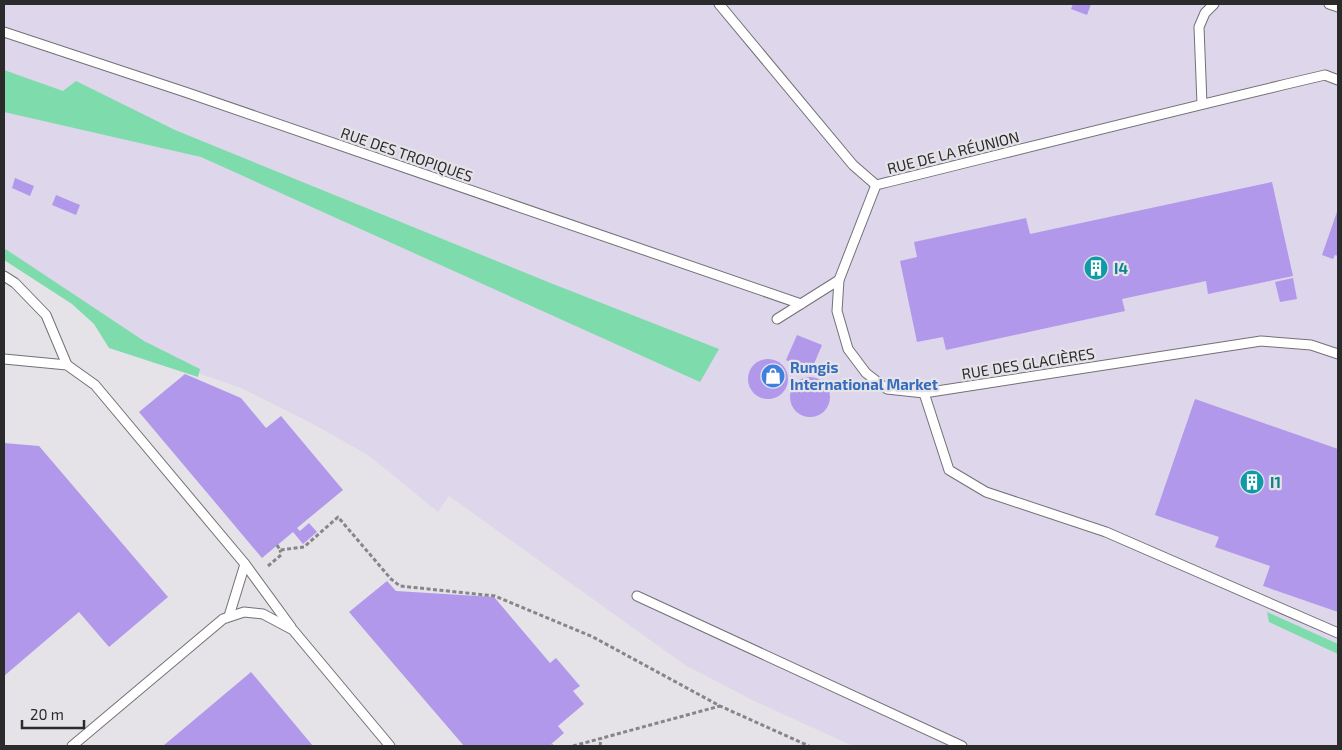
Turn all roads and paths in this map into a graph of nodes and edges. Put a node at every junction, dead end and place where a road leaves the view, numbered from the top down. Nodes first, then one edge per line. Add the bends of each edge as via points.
1 (719, 4) edge
2 (1214, 4) edge
3 (1329, 4) edge
4 (1338, 7) edge
5 (4, 32) edge
6 (1338, 80) edge
7 (1202, 104) junction
8 (876, 185) junction
9 (4, 276) edge
10 (840, 280) junction
11 (801, 304) junction
12 (777, 319) dead end
13 (1338, 354) edge
14 (4, 359) edge
15 (66, 365) junction
16 (924, 393) junction
17 (277, 545) dead end
18 (280, 550) junction
19 (245, 564) junction
20 (268, 566) dead end
21 (637, 596) dead end
22 (229, 616) junction
23 (293, 630) junction
24 (1338, 633) edge
25 (720, 706) junction
26 (601, 739) junction
27 (72, 746) edge
28 (390, 746) edge
29 (573, 746) edge
30 (600, 746) edge
31 (809, 746) edge
32 (962, 746) edge

1 - 8 lane, RUE DE LA RÉUNION via 852,165
2 - 7 lane via 1205,13 1199,27
3 - 4 lane
5 - 11 lane, RUE DES TROPIQUES
6 - 7 lane, RUE DE LA RÉUNION via 1325,76
7 - 8 lane, RUE DE LA RÉUNION
8 - 10 lane, RUE DES GLACIÈRES
9 - 15 lane via 46,314
10 - 11 lane
10 - 16 lane, RUE DES GLACIÈRES via 837,312 848,349 866,373 887,389
11 - 12 lane
13 - 16 lane, RUE DES GLACIÈRES via 1311,345 1261,341
14 - 15 lane
15 - 19 lane via 95,384
16 - 24 lane via 949,470 986,492 1106,532
17 - 18 path
18 - 20 path via 281,555
18 - 25 path via 304,547 338,517 400,586 495,596 593,637
19 - 22 lane
19 - 23 lane
21 - 32 lane
22 - 23 lane via 244,612 263,614
22 - 27 lane
23 - 28 lane
25 - 26 path
25 - 31 path
26 - 29 path
26 - 30 path

